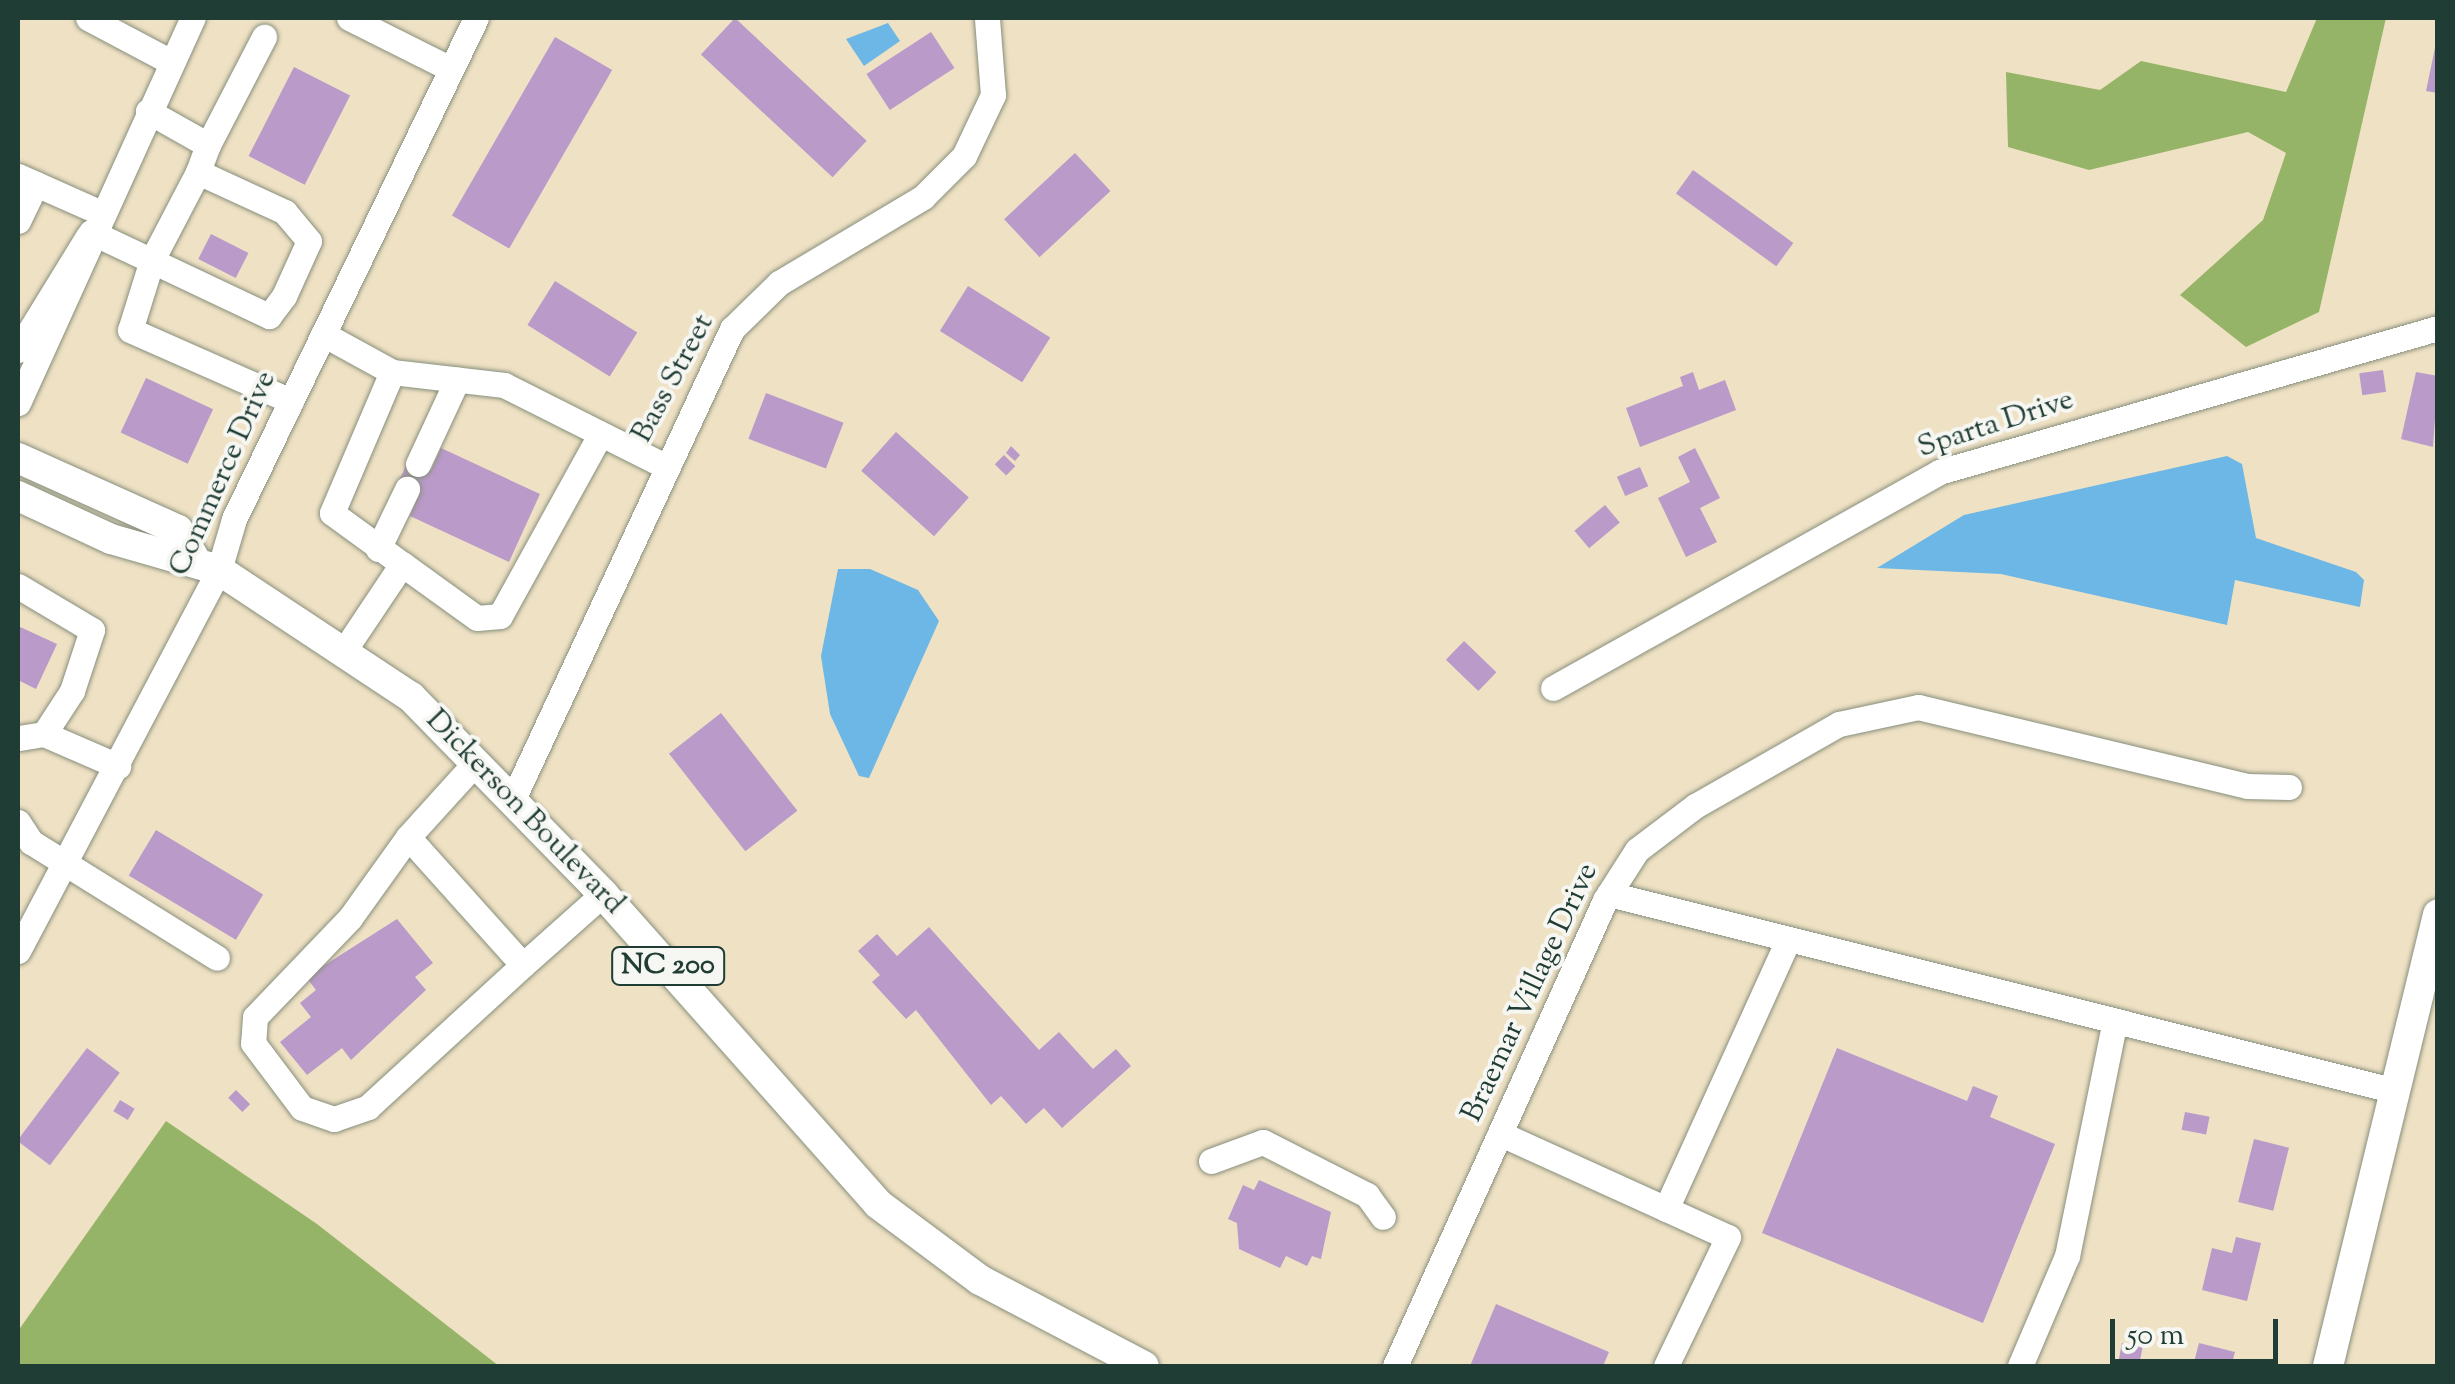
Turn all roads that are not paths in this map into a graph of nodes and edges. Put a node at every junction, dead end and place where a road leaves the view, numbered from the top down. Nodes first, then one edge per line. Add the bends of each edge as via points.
1 (88, 18) edge
2 (193, 18) edge
3 (349, 18) edge
4 (476, 18) edge
5 (987, 18) edge
6 (264, 37) dead end
7 (171, 62) junction
8 (450, 70) junction
9 (148, 110) junction
10 (208, 145) junction
11 (198, 172) junction
12 (27, 180) edge
13 (18, 221) edge
14 (95, 222) junction
15 (152, 260) junction
16 (2438, 328) edge
17 (323, 334) junction
18 (18, 350) edge
19 (392, 372) junction
20 (469, 380) junction
21 (291, 401) junction
22 (18, 403) edge
23 (600, 435) junction
24 (22, 454) edge
25 (418, 464) dead end
26 (665, 466) junction
27 (407, 489) dead end
28 (18, 496) edge
29 (378, 549) junction
30 (207, 564) junction
31 (402, 564) junction
32 (18, 586) edge
33 (343, 652) junction
34 (1553, 688) dead end
35 (44, 734) junction
36 (18, 738) edge
37 (476, 762) junction
38 (118, 766) junction
39 (2289, 787) dead end
40 (513, 799) junction
41 (18, 822) edge
42 (408, 837) junction
43 (65, 864) junction
44 (604, 894) junction
45 (1608, 894) junction
46 (2438, 914) edge
47 (1788, 940) junction
48 (18, 951) edge
49 (217, 958) dead end
50 (522, 965) junction
51 (2115, 1022) junction
52 (2392, 1090) junction
53 (1501, 1134) junction
54 (1210, 1161) dead end
55 (1666, 1209) junction
56 (1382, 1217) dead end
57 (1144, 1366) edge
58 (1395, 1366) edge
59 (1666, 1366) edge
60 (2020, 1366) edge
61 (2328, 1366) edge

1 - 7 street
2 - 7 street
3 - 8 street
4 - 8 street, Commerce Drive
5 - 26 street, Bass Street via 992,95 964,156 923,197 780,282 732,329
6 - 10 street
7 - 9 street
8 - 17 street, Commerce Drive
9 - 10 street
9 - 14 street
10 - 11 street
11 - 15 street
11 - 15 street via 285,212 309,241 270,316
12 - 13 street
12 - 14 street
14 - 15 street
14 - 18 street via 66,259
14 - 22 street
15 - 21 street via 130,330
16 - 34 street, Sparta Drive via 1939,472
17 - 19 street
17 - 21 street, Commerce Drive
19 - 20 street
19 - 29 street via 332,513
20 - 23 street
20 - 25 street
21 - 30 street, Commerce Drive
23 - 26 street
23 - 31 street via 500,616 478,618
24 - 30 main road, Dickerson Boulevard / NC 200 via 178,530
26 - 40 street, Bass Street
27 - 29 street
28 - 30 main road, Dickerson Boulevard / NC 200 via 166,558
29 - 31 street
30 - 33 main road, Dickerson Boulevard / NC 200
30 - 38 street, Commerce Drive
31 - 33 street
32 - 35 street via 92,630 72,690
33 - 37 main road, Dickerson Boulevard / NC 200 via 411,697
35 - 36 street
35 - 38 street
37 - 40 main road, Dickerson Boulevard / NC 200
37 - 42 street
38 - 43 street, Commerce Drive
39 - 45 street, Braemar Village Drive via 2247,786 1948,710 1891,708 1839,724 1682,814 1636,850
40 - 44 main road, Dickerson Boulevard / NC 200
41 - 43 street
42 - 50 street
42 - 50 street via 350,918 266,1002 253,1043 302,1108 334,1119 368,1107
43 - 48 street, Commerce Drive
43 - 49 street
44 - 50 street
44 - 57 main road, Dickerson Boulevard / NC 200 via 878,1204 980,1280
45 - 47 street
45 - 53 street, Braemar Village Drive
46 - 52 main road
47 - 51 street
47 - 55 street
51 - 52 street
51 - 60 street via 2067,1256
52 - 61 main road
53 - 55 street
53 - 58 street, Braemar Village Drive
54 - 56 street via 1263,1142 1367,1195
55 - 59 street via 1728,1238

